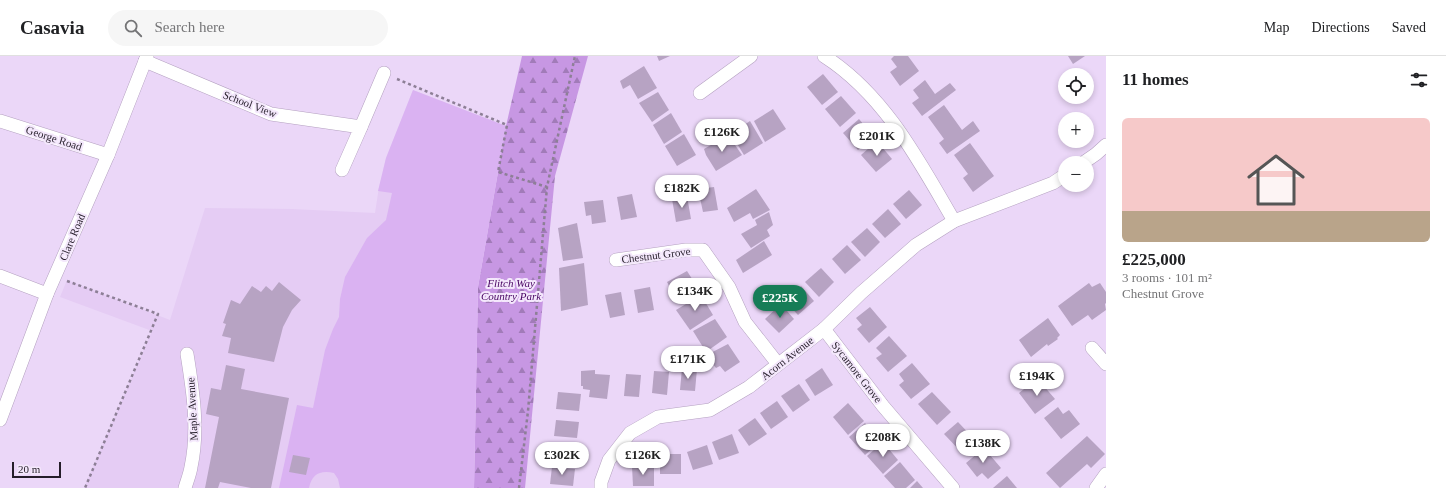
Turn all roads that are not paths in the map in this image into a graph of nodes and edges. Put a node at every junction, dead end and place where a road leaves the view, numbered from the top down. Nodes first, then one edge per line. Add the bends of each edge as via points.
1 (751, 56) edge
2 (824, 56) edge
3 (146, 58) edge
4 (384, 73) road end
5 (700, 93) dead end
6 (0, 120) edge
7 (360, 127) junction
8 (1106, 145) edge
9 (108, 154) junction
10 (1093, 156) edge
11 (342, 170) dead end
12 (1058, 180) edge
13 (954, 221) junction
14 (616, 260) dead end
15 (0, 276) edge
16 (47, 294) junction
17 (824, 329) junction
18 (1092, 348) dead end
19 (187, 354) dead end
20 (778, 364) junction
21 (1106, 364) edge
22 (0, 420) edge
23 (1106, 474) edge
24 (184, 488) edge
25 (601, 488) edge
26 (953, 488) edge
27 (1096, 488) edge

1 - 5 street
2 - 13 street via 864,87 893,123 918,159
3 - 7 street, School View via 271,114
3 - 9 street, Clare Road
4 - 7 street
6 - 9 street, George Road
7 - 11 street
8 - 10 street
9 - 16 street, Clare Road
12 - 13 street, Acorn Avenue
13 - 17 street, Acorn Avenue via 916,245
14 - 20 street, Chestnut Grove via 703,250 729,287 745,322
15 - 16 street
16 - 22 street, Clare Road
17 - 20 street, Acorn Avenue
17 - 26 street, Sycamore Grove via 883,406
18 - 21 street
19 - 24 street, Maple Avenue via 195,429 191,468
20 - 25 street, Acorn Avenue via 749,387 710,410 658,417 630,434 609,460
23 - 27 street

